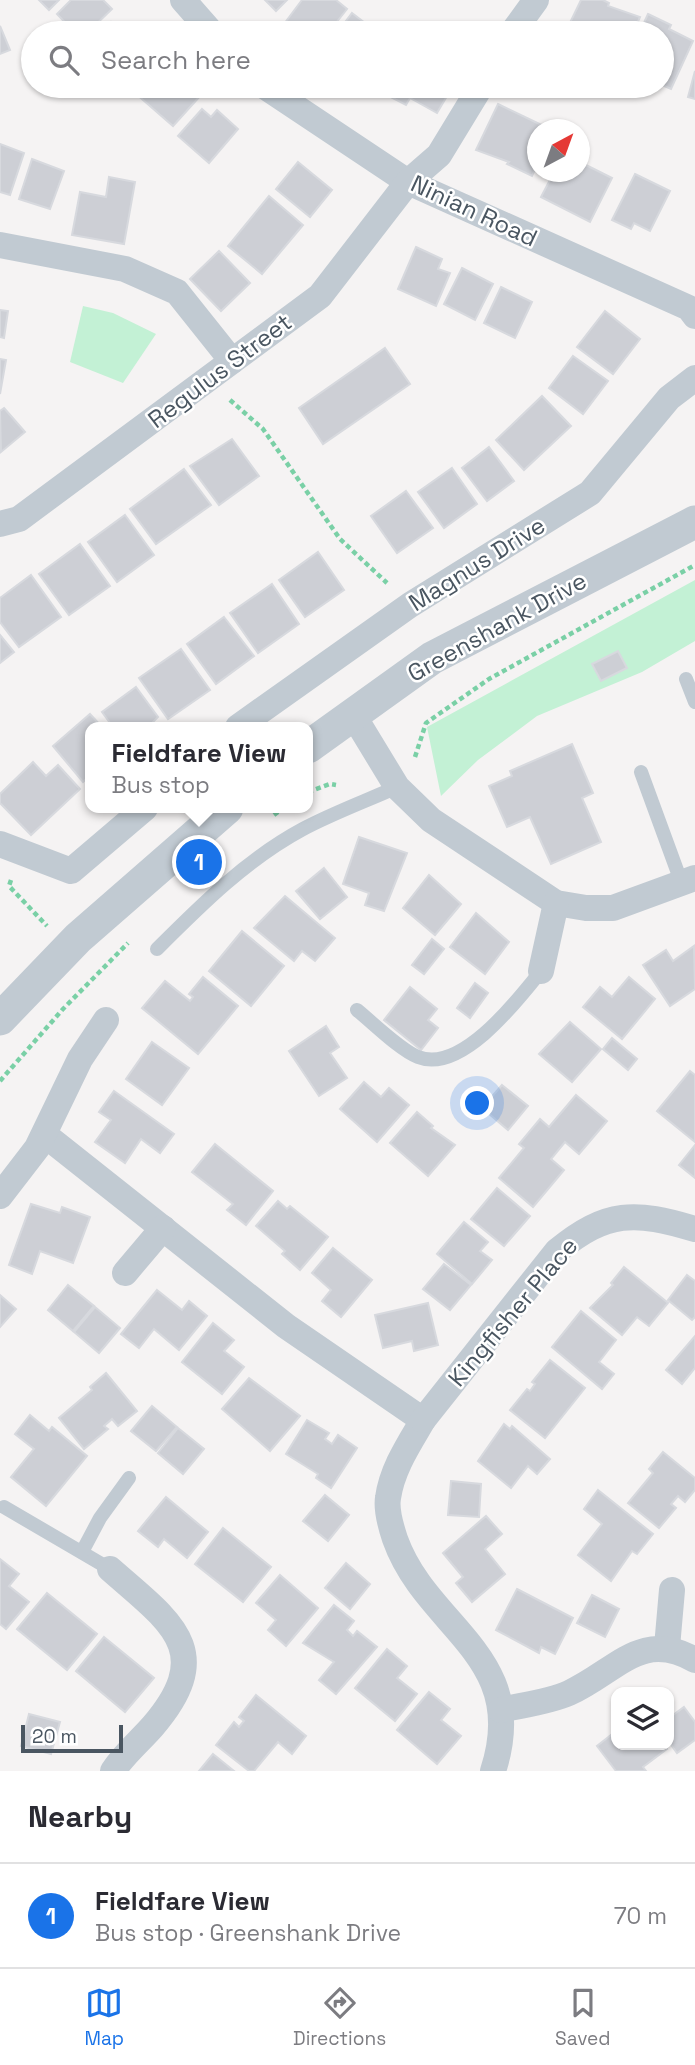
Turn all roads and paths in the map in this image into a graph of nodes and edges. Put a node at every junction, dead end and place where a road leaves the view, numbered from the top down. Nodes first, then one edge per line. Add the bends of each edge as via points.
1 (183, 0) edge
2 (536, 0) edge
3 (201, 21) edge
4 (521, 21) edge
5 (282, 98) edge
6 (474, 98) edge
7 (408, 182) junction
8 (0, 246) edge
9 (695, 316) edge
10 (232, 361) junction
11 (695, 379) edge
12 (208, 381) junction
13 (695, 522) edge
14 (0, 523) edge
15 (695, 565) edge
16 (411, 605) junction
17 (686, 679) dead end
18 (695, 702) edge
19 (352, 713) junction
20 (245, 722) edge
21 (313, 742) edge
22 (641, 772) dead end
23 (393, 783) junction
24 (313, 790) edge
25 (139, 813) edge
26 (221, 813) edge
27 (11, 849) edge
28 (688, 881) edge
29 (556, 903) junction
30 (48, 927) dead end
31 (157, 949) dead end
32 (541, 971) joint
33 (356, 1010) dead end
34 (0, 1020) edge
35 (106, 1020) dead end
36 (45, 1135) junction
37 (0, 1196) edge
38 (163, 1228) junction
39 (695, 1229) edge
40 (125, 1273) dead end
41 (423, 1420) junction
42 (129, 1478) dead end
43 (4, 1507) dead end
44 (82, 1552) junction
45 (110, 1569) joint
46 (672, 1590) dead end
47 (667, 1647) junction
48 (695, 1660) edge
49 (501, 1710) junction
50 (113, 1771) edge
51 (493, 1771) edge

1 - 3 street
2 - 4 street
5 - 7 street, Ninian Road
6 - 7 street, Regulus Street via 439,155
7 - 9 street, Ninian Road via 689,308
7 - 10 street, Regulus Street via 320,296
8 - 10 street via 125,269 177,292
10 - 12 street, Regulus Street
11 - 16 street, Magnus Drive via 669,398 590,493
12 - 14 street, Regulus Street via 19,519
12 - 16 path via 263,429 340,540
13 - 19 street, Greenshank Drive via 432,657
15 - 23 path via 489,680 426,723 414,761
16 - 20 street, Magnus Drive
17 - 18 lane
19 - 21 street, Greenshank Drive
19 - 23 street
22 - 28 lane
23 - 24 path via 357,794 330,784
23 - 29 street via 457,840
23 - 31 lane via 277,846 206,900
25 - 27 street via 71,872
26 - 34 street via 78,939
27 - 30 path via 9,886
28 - 29 street via 612,908
29 - 32 street
32 - 33 lane via 481,1035 457,1054 439,1060 417,1057
35 - 36 street via 80,1059
36 - 37 street
36 - 38 street
38 - 40 street
38 - 41 street via 286,1326
39 - 41 street, Kingfisher Place via 660,1219 612,1217 582,1230 557,1251
41 - 49 street, Kingfisher Place via 399,1461 388,1499 391,1530 409,1571 474,1647 494,1682
42 - 44 lane
43 - 44 lane
44 - 45 lane
45 - 50 street via 163,1615 182,1644 185,1672 177,1695
46 - 47 street
47 - 48 street
47 - 49 street via 635,1654 565,1695
49 - 51 street, Kingfisher Place

